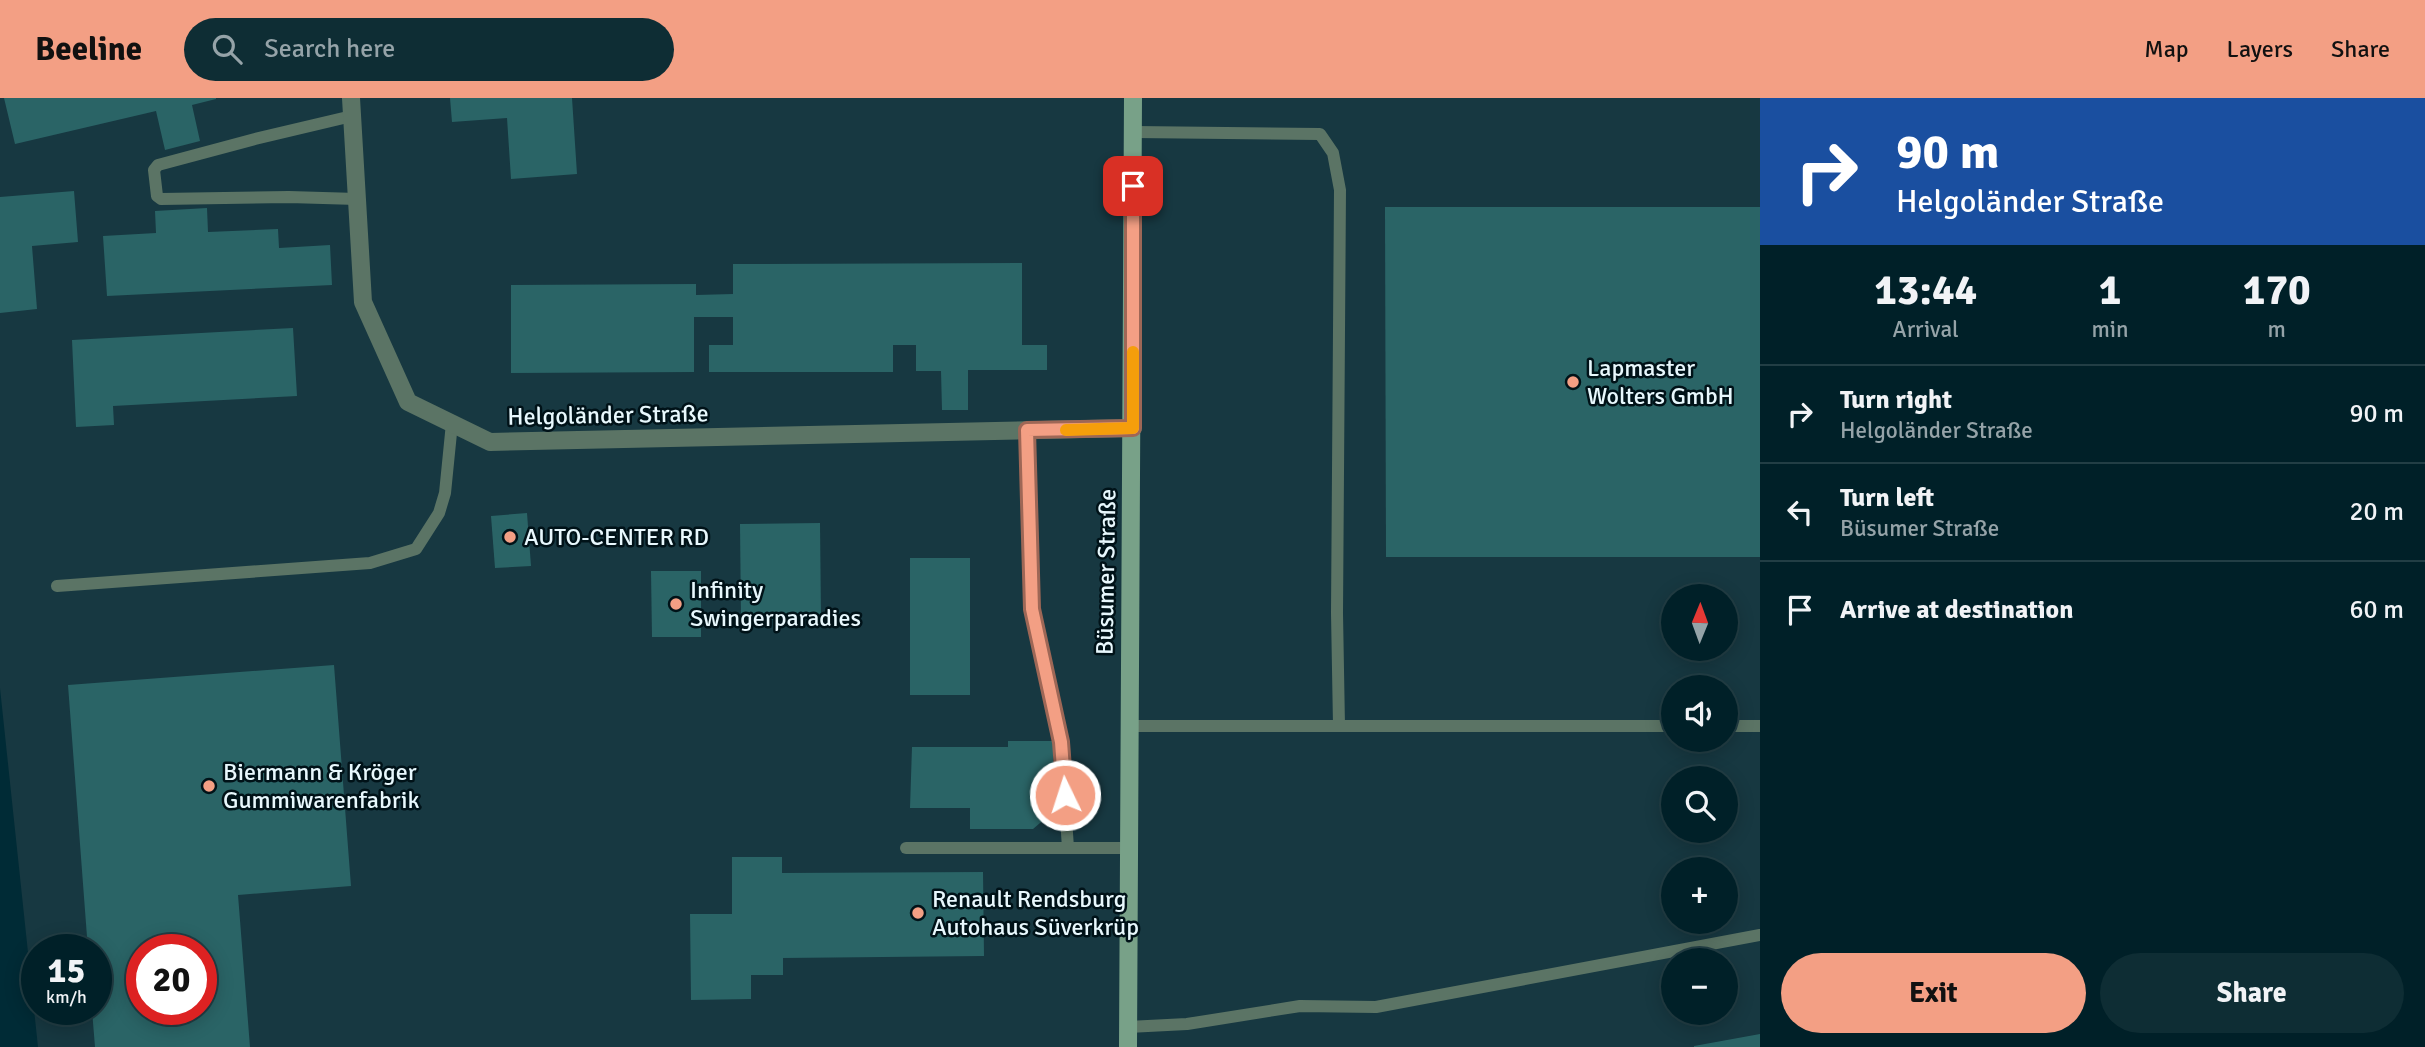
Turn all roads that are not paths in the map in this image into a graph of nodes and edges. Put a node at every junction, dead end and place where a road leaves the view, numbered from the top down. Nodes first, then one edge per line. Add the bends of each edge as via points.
1 (1133, 98) edge
2 (351, 107) edge
3 (1134, 132) junction
4 (356, 199) junction
5 (452, 423) junction
6 (1133, 428) junction
7 (1027, 430) junction
8 (57, 586) dead end
9 (1128, 726) junction
10 (1339, 726) junction
11 (1661, 726) edge
12 (1738, 726) edge
13 (1760, 726) edge
14 (906, 848) dead end
15 (1068, 848) junction
16 (1128, 848) junction
17 (1760, 935) edge
18 (1128, 1027) junction
19 (1128, 1047) edge

1 - 3 street, Büsumer Straße
2 - 4 street, Helgoländer Straße
2 - 4 lane via 158,165 154,170 161,199
3 - 6 street, Büsumer Straße
3 - 10 lane via 1320,134 1333,153 1340,190
4 - 5 street, Helgoländer Straße via 363,302 408,402
5 - 7 street, Helgoländer Straße via 490,442
5 - 8 lane via 445,493 439,513 416,549 370,563
6 - 7 street, Helgoländer Straße
6 - 9 street, Büsumer Straße
7 - 15 lane via 1032,609 1061,742
9 - 10 lane
9 - 16 street, Büsumer Straße
10 - 11 lane
12 - 13 lane
14 - 15 lane
15 - 16 lane
16 - 18 street, Büsumer Straße
17 - 18 lane via 1376,1007 1300,1006 1187,1024
18 - 19 street, Büsumer Straße

